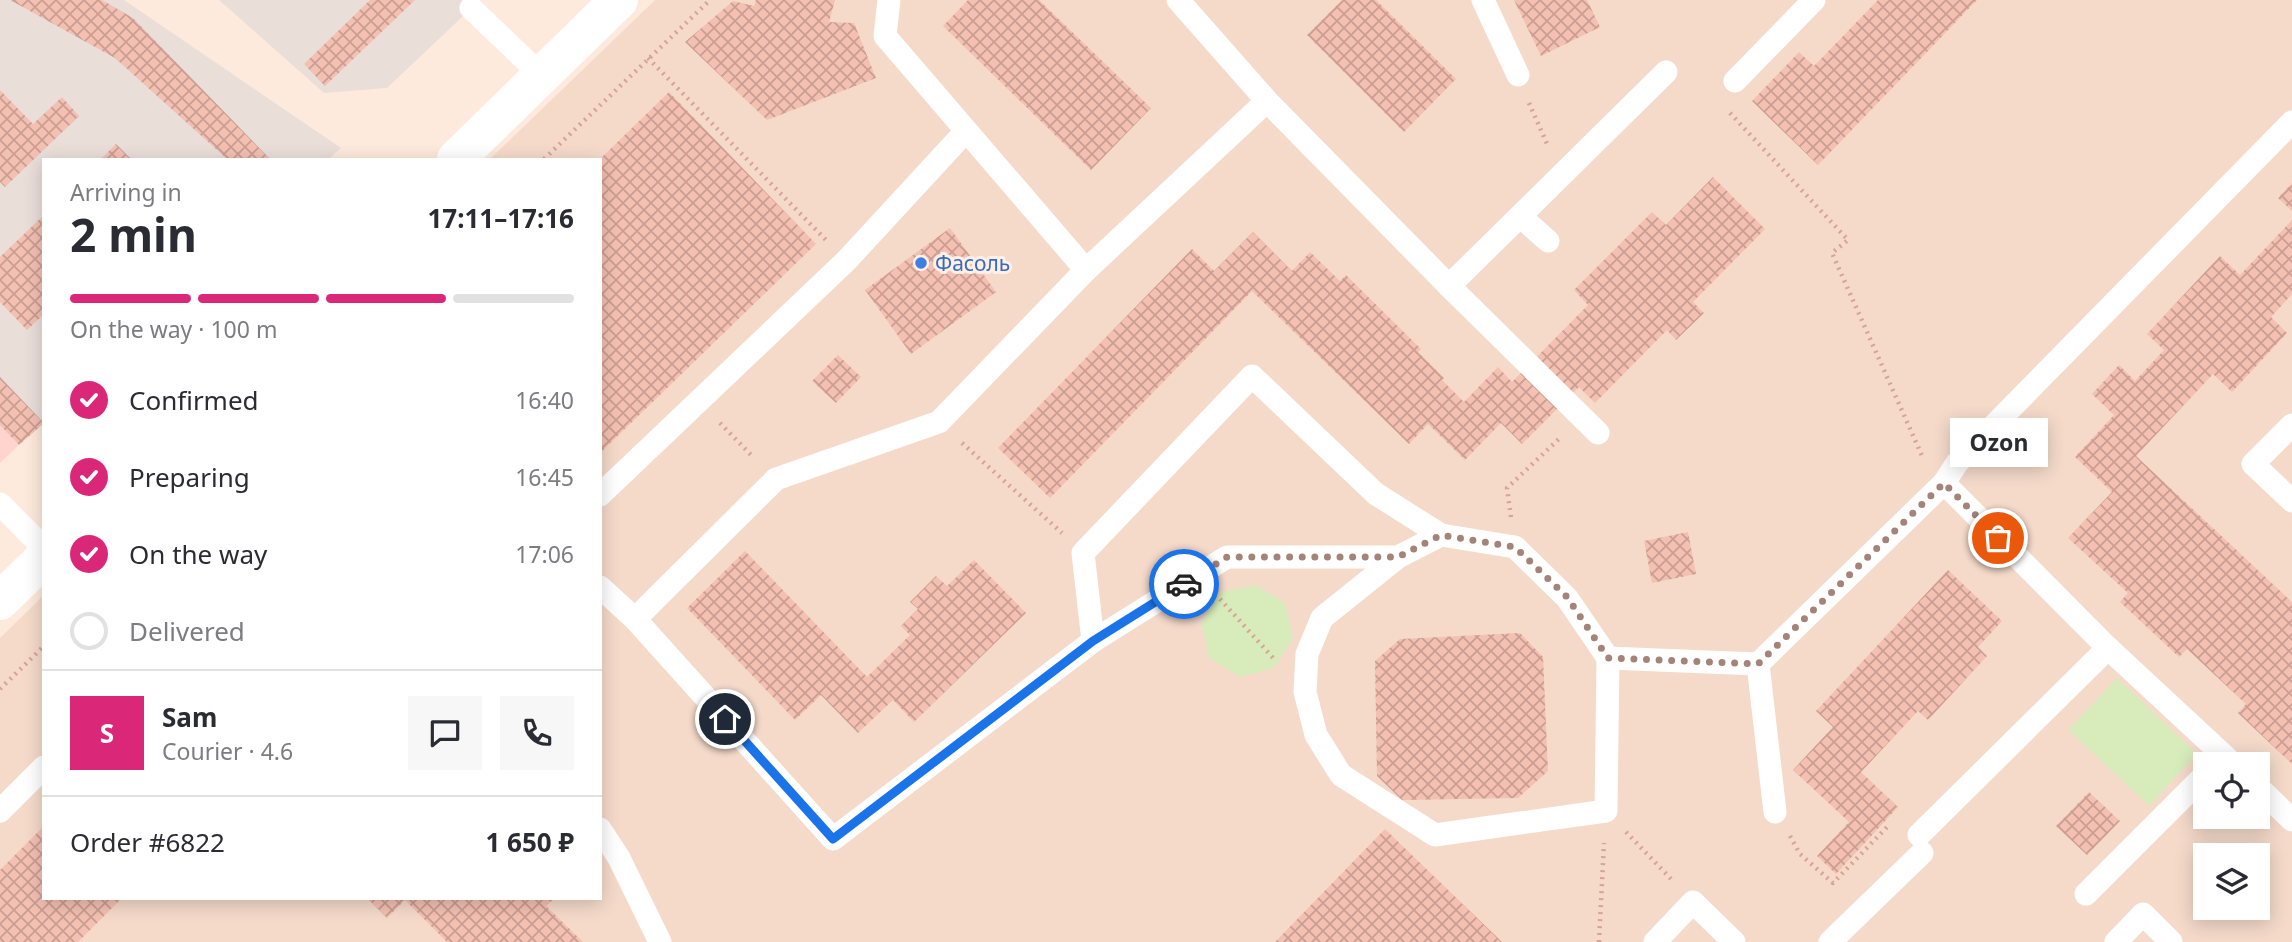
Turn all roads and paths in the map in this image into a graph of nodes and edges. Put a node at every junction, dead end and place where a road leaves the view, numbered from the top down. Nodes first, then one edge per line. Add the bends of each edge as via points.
1 (620, 0) edge
2 (710, 0) edge
3 (888, 0) edge
4 (1178, 0) edge
5 (1483, 0) edge
6 (1814, 0) edge
7 (471, 8) dead end
8 (648, 58) junction
9 (1666, 72) dead end
10 (1518, 75) joint
11 (542, 76) junction
12 (1735, 81) dead end
13 (1267, 101) junction
14 (1727, 109) dead end
15 (2292, 122) edge
16 (966, 131) junction
17 (457, 158) edge
18 (545, 158) edge
19 (1561, 176) junction
20 (1521, 216) junction
21 (1548, 241) dead end
22 (846, 261) junction
23 (1086, 270) junction
24 (1449, 286) junction
25 (1581, 416) junction
26 (939, 422) junction
27 (2292, 425) edge
28 (1598, 433) dead end
29 (1944, 483) junction
30 (602, 493) edge
31 (2292, 501) edge
32 (0, 504) edge
33 (1441, 535) junction
34 (42, 546) edge
35 (1515, 547) junction
36 (1083, 553) junction
37 (1398, 557) junction
38 (42, 560) edge
39 (1198, 576) junction
40 (602, 589) edge
41 (0, 601) edge
42 (635, 620) junction
43 (1093, 641) junction
44 (42, 648) edge
45 (2108, 648) junction
46 (1608, 658) junction
47 (1758, 664) junction
48 (0, 689) edge
49 (1305, 692) junction
50 (2214, 752) edge
51 (42, 769) edge
52 (2193, 787) edge
53 (2270, 799) edge
54 (0, 811) edge
55 (1606, 811) junction
56 (1775, 812) joint
57 (2292, 820) edge
58 (602, 832) edge
59 (1921, 844) junction
60 (2086, 894) dead end
61 (1693, 902) junction
62 (660, 942) edge
63 (1599, 942) edge
64 (1655, 942) edge
65 (1734, 942) edge
66 (1830, 942) edge
67 (2116, 942) edge
68 (2171, 942) edge

1 - 11 street
2 - 8 path
3 - 16 lane via 885,36
4 - 13 lane
5 - 10 lane
6 - 12 lane
7 - 11 lane
8 - 18 path
8 - 22 path
9 - 19 lane
10 - 19 path
11 - 17 street
13 - 23 lane
13 - 24 lane
14 - 29 path via 1848,240 1832,253 1923,458
15 - 29 lane via 1957,463
16 - 22 lane
16 - 23 lane
19 - 20 lane
20 - 21 lane
20 - 24 lane
22 - 30 lane
23 - 26 lane
24 - 25 lane
25 - 28 lane
25 - 35 path via 1507,488
26 - 36 path
26 - 42 lane via 776,479
27 - 31 lane via 2253,464
29 - 45 lane
29 - 47 lane
32 - 34 lane
33 - 35 lane
33 - 36 lane via 1376,494 1252,376
33 - 37 lane
35 - 46 lane via 1567,597
36 - 43 lane
37 - 39 lane via 1227,557
37 - 49 lane via 1322,618 1307,654
38 - 41 street
39 - 43 lane
39 - 49 path
40 - 42 lane
42 - 43 lane via 833,839
44 - 48 path
45 - 50 lane
45 - 59 lane
46 - 47 lane
46 - 55 lane
47 - 56 lane
49 - 55 lane via 1316,735 1341,775 1434,835
51 - 54 lane
52 - 60 lane
53 - 57 lane
55 - 61 path
55 - 63 path
56 - 59 path via 1800,854 1833,883 1899,814
58 - 62 lane
59 - 66 lane
61 - 64 lane
61 - 65 lane
67 - 68 lane via 2143,914

